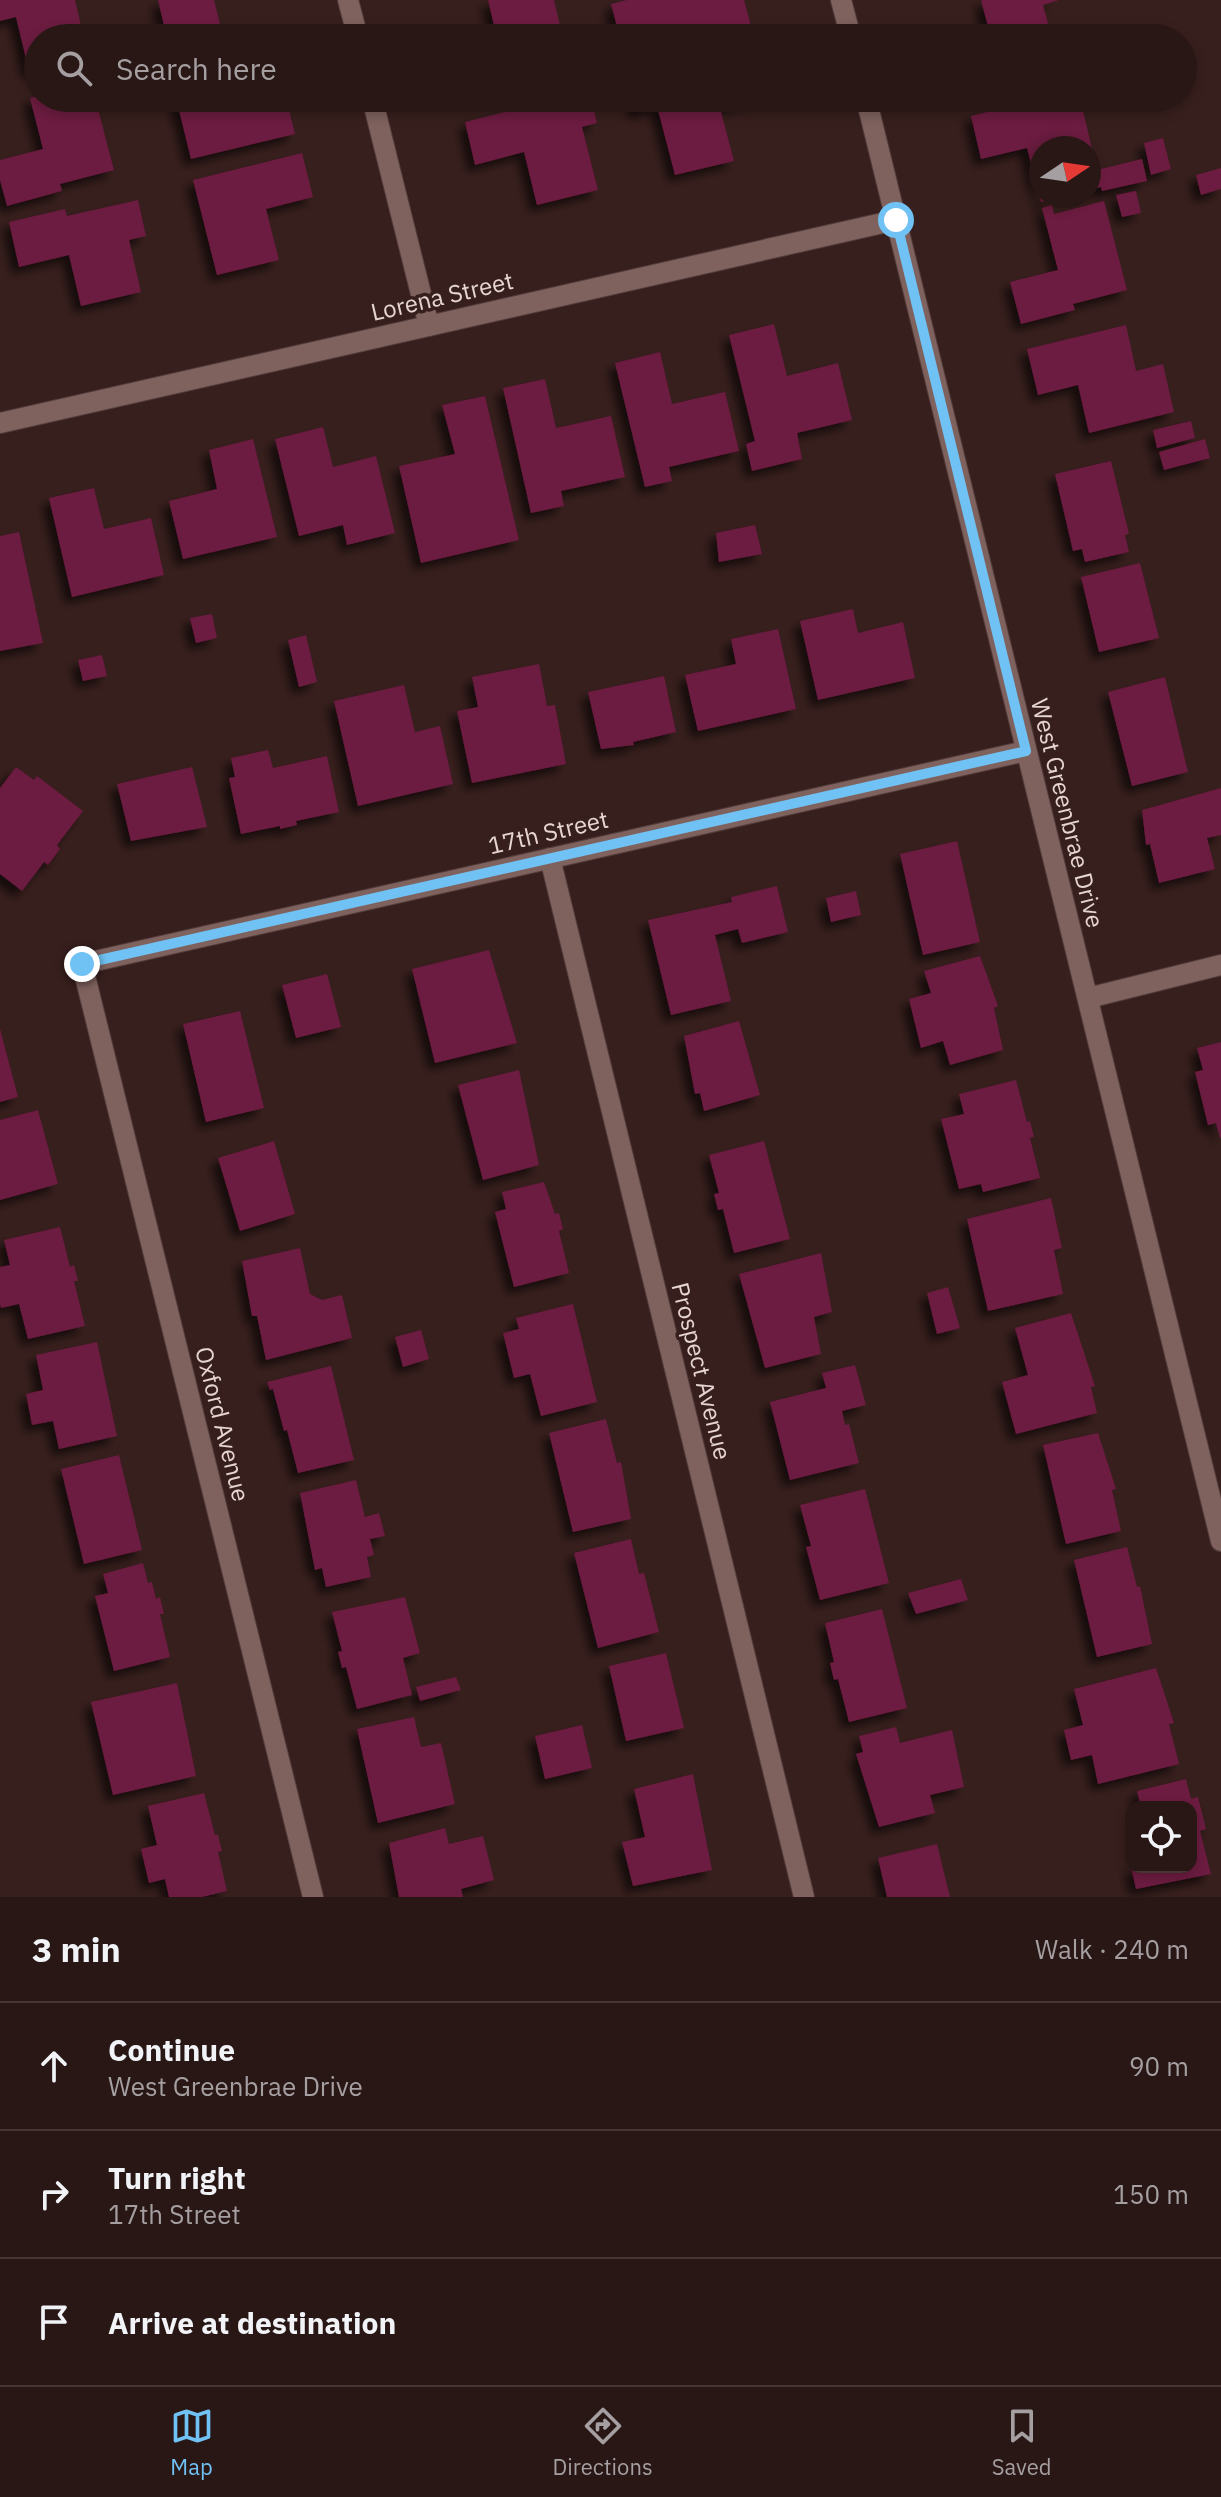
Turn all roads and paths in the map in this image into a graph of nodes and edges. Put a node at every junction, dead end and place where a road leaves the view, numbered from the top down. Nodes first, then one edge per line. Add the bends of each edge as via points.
1 (348, 0) edge
2 (841, 0) edge
3 (354, 24) edge
4 (847, 24) edge
5 (376, 112) edge
6 (869, 112) edge
7 (896, 220) junction
8 (429, 326) junction
9 (0, 423) edge
10 (1026, 751) junction
11 (550, 858) junction
12 (82, 964) joint
13 (1221, 965) edge
14 (1088, 998) junction
15 (1221, 1541) edge
16 (313, 1897) edge
17 (804, 1897) edge

1 - 3 street
2 - 4 street
5 - 8 street
6 - 7 street, West Greenbrae Drive
7 - 8 street, Lorena Street
7 - 10 street, West Greenbrae Drive
8 - 9 street, Lorena Street
10 - 11 street, 17th Street
10 - 14 street, West Greenbrae Drive
11 - 12 street, 17th Street
11 - 17 street, Prospect Avenue
12 - 16 street, Oxford Avenue
13 - 14 street
14 - 15 street, West Greenbrae Drive

